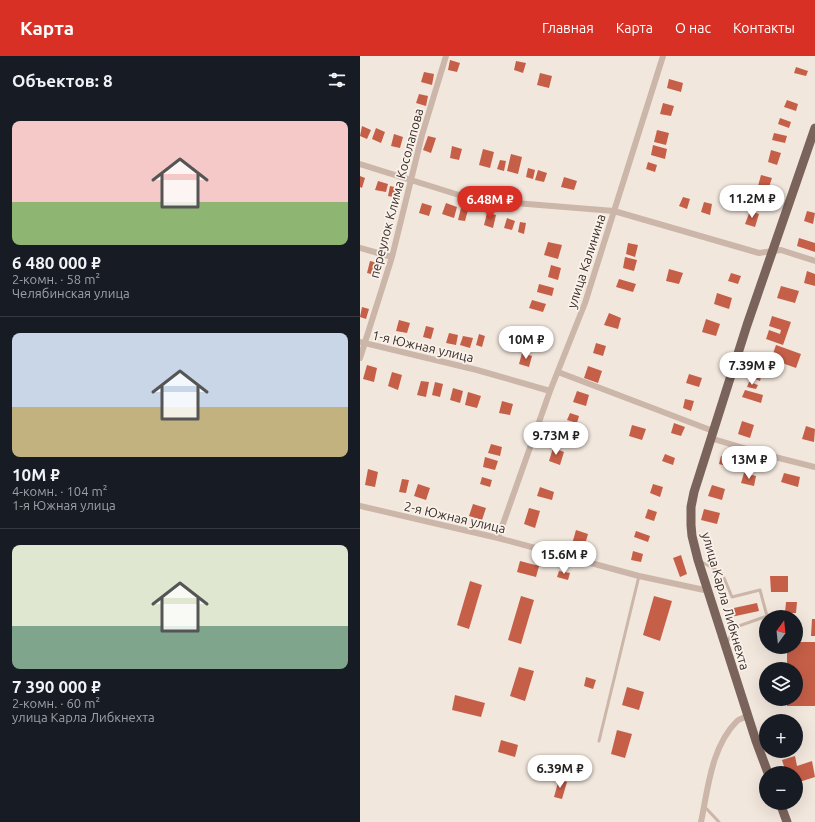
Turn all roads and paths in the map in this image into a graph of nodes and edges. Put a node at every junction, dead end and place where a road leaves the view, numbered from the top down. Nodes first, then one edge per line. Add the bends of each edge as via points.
1 (446, 56) edge
2 (663, 56) edge
3 (815, 128) edge
4 (360, 164) edge
5 (410, 179) junction
6 (614, 211) junction
7 (360, 248) edge
8 (771, 252) junction
9 (392, 258) junction
10 (815, 262) edge
11 (362, 343) edge
12 (360, 358) edge
13 (558, 372) junction
14 (550, 391) junction
15 (711, 435) junction
16 (815, 466) edge
17 (360, 506) edge
18 (498, 538) junction
19 (698, 560) junction
20 (639, 576) junction
21 (708, 591) junction
22 (725, 645) junction
23 (748, 716) junction
24 (599, 741) dead end
25 (766, 766) edge
26 (704, 806) junction
27 (783, 810) edge
28 (701, 822) edge
29 (719, 822) edge
30 (787, 822) edge

1 - 5 street, переулок Клима Косолапова
2 - 6 street, улица Калинина
3 - 8 main road, улица Карла Либкнехта
4 - 5 street
5 - 6 street via 459,195 515,203
5 - 9 street, переулок Клима Косолапова
6 - 8 street via 758,252
6 - 13 street, улица Калинина via 585,304
7 - 9 street
8 - 10 street via 781,250
8 - 15 main road, улица Карла Либкнехта
9 - 11 street, переулок Клима Косолапова
11 - 12 street, переулок Клима Косолапова
11 - 14 street, 1-я Южная улица via 477,370
13 - 14 street, улица Калинина
13 - 15 street
14 - 18 street, улица Калинина
15 - 16 street via 767,456
15 - 19 main road, улица Карла Либкнехта via 691,508 692,536
17 - 18 street, 2-я Южная улица
18 - 20 street, 2-я Южная улица
19 - 21 main road, улица Карла Либкнехта
19 - 22 lane via 722,573 732,596 760,590 767,616 736,627
20 - 21 street, 2-я Южная улица
20 - 24 lane
21 - 22 main road, улица Карла Либкнехта
22 - 23 main road, улица Карла Либкнехта
23 - 25 main road, улица Карла Либкнехта
23 - 26 street via 737,720 721,744 711,770
26 - 28 street
26 - 29 lane
27 - 30 main road

